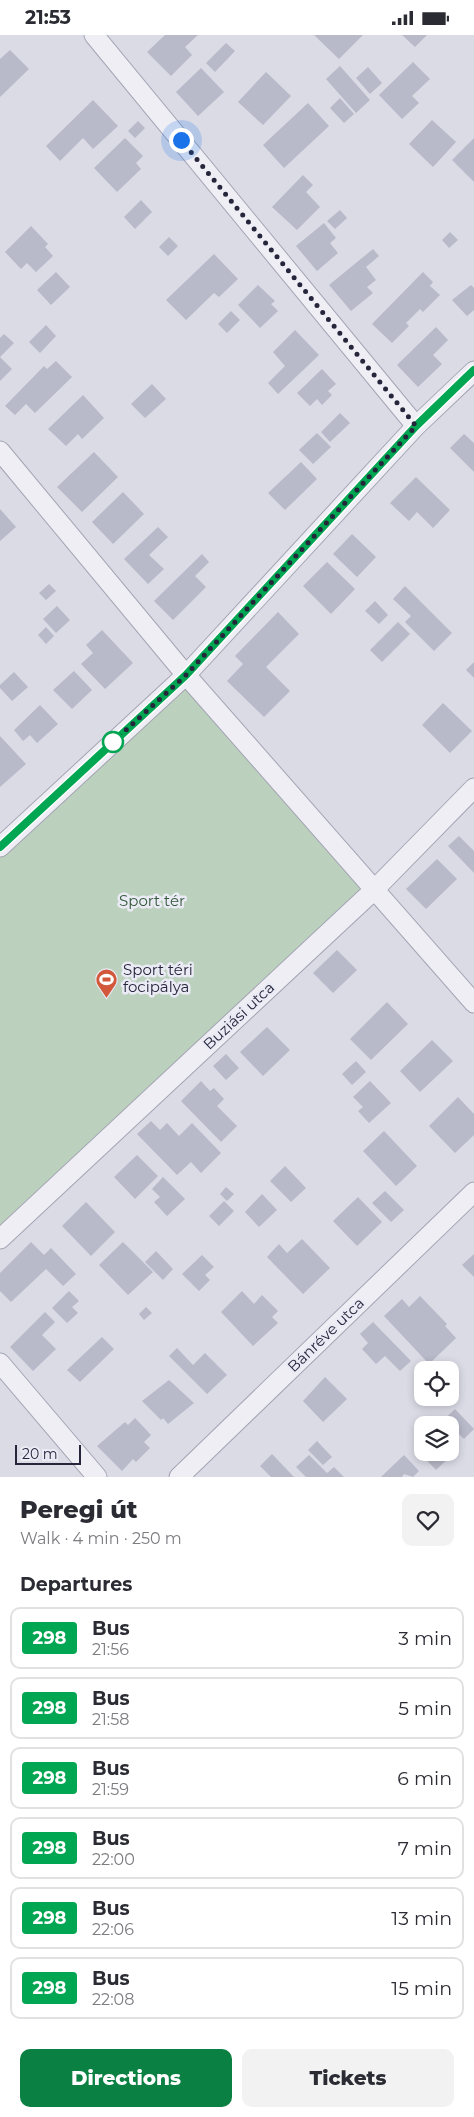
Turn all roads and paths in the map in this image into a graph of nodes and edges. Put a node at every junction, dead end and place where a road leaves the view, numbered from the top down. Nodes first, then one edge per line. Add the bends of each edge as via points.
1 (94, 35) edge
2 (474, 371) edge
3 (416, 426) junction
4 (0, 451) edge
5 (186, 675) junction
6 (474, 788) edge
7 (0, 847) edge
8 (373, 891) junction
9 (474, 1003) edge
10 (474, 1192) edge
11 (0, 1239) edge
12 (0, 1363) edge
13 (97, 1477) edge
14 (179, 1477) edge

1 - 3 street
2 - 3 street
3 - 5 street
4 - 5 street
5 - 7 street
5 - 8 street
6 - 8 street, Buziási utca
8 - 9 street
8 - 11 street, Buziási utca
10 - 14 street, Bánréve utca
12 - 13 street

